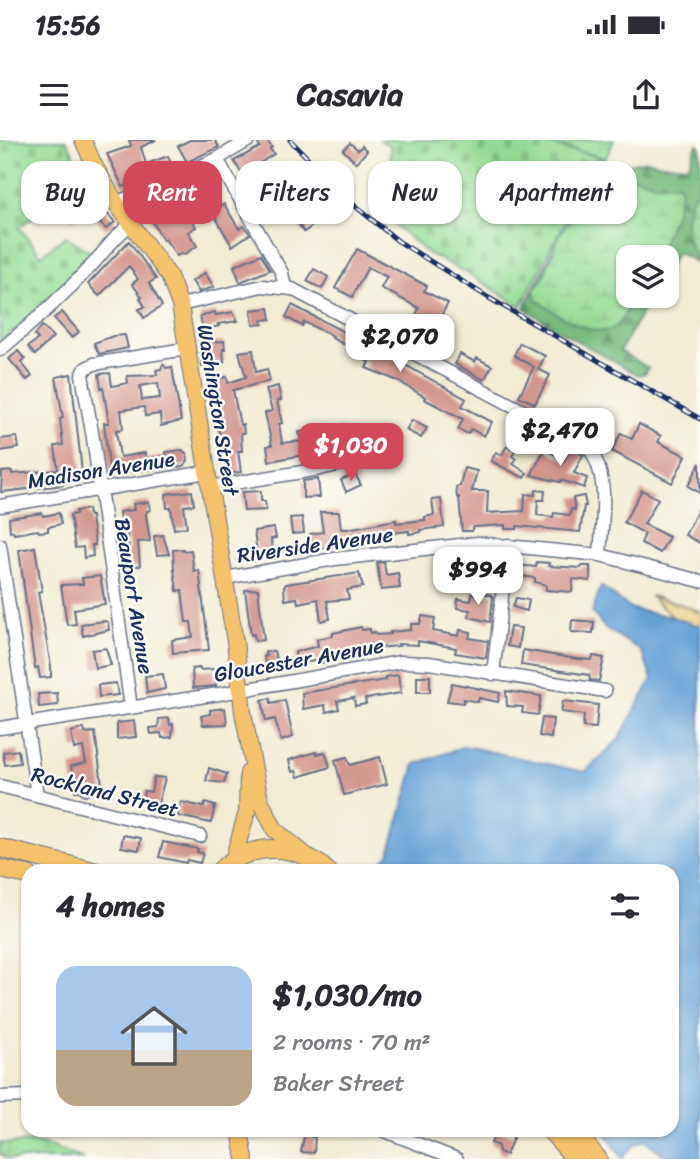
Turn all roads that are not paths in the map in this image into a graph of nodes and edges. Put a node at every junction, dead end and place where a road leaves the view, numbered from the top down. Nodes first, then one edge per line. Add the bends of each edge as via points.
1 (83, 140) edge
2 (248, 140) edge
3 (217, 159) junction
4 (116, 202) junction
5 (123, 211) edge
6 (132, 224) edge
7 (134, 224) edge
8 (285, 288) junction
9 (180, 305) junction
10 (0, 350) edge
11 (188, 353) junction
12 (364, 458) dead end
13 (209, 479) junction
14 (99, 491) junction
15 (0, 506) edge
16 (0, 545) edge
17 (508, 545) junction
18 (600, 555) junction
19 (225, 578) junction
20 (700, 582) edge
21 (493, 674) junction
22 (240, 690) junction
23 (606, 691) dead end
24 (131, 708) junction
25 (243, 712) junction
26 (27, 724) junction
27 (0, 728) edge
28 (0, 786) edge
29 (37, 795) junction
30 (200, 836) dead end
31 (0, 848) edge
32 (308, 856) junction
33 (65, 864) edge
34 (227, 864) edge
35 (230, 864) edge
36 (318, 864) edge
37 (0, 869) edge
38 (21, 874) edge
39 (21, 1096) edge
40 (0, 1097) edge
41 (241, 1137) edge
42 (400, 1137) edge
43 (556, 1137) edge
44 (579, 1137) edge
45 (245, 1159) edge
46 (457, 1159) edge
47 (576, 1159) edge
48 (598, 1159) edge

1 - 4 main road, Washington Street
2 - 3 street
3 - 4 street
3 - 8 street via 282,273
4 - 5 main road, Washington Street
6 - 10 street via 43,314
7 - 9 main road, Washington Street via 169,276
8 - 9 street via 262,286
8 - 18 street via 587,445 600,467
9 - 11 main road, Washington Street
11 - 13 main road, Washington Street
11 - 14 street, Beauport Avenue via 179,350 137,356 86,368 82,375
12 - 13 street, Madison Avenue via 320,469
13 - 14 street, Madison Avenue
13 - 19 main road, Washington Street
14 - 15 street, Madison Avenue
14 - 24 street, Beauport Avenue
16 - 26 street
17 - 18 street, Riverside Avenue
17 - 19 street, Riverside Avenue via 450,544
17 - 21 street
18 - 20 street, Riverside Avenue
19 - 22 main road, Washington Street
21 - 22 street, Gloucester Avenue via 400,662
21 - 23 street, Gloucester Avenue
22 - 24 street, Gloucester Avenue
22 - 25 main road, Washington Street
24 - 26 street, Gloucester Avenue
25 - 32 main road, Washington Street via 264,812 275,830
25 - 34 main road, Washington Street via 247,812
26 - 27 street, Gloucester Avenue
26 - 29 street
28 - 29 street, Rockland Street
29 - 30 street, Rockland Street
31 - 33 highway
32 - 35 highway via 278,848 255,851
32 - 36 highway
37 - 38 highway
39 - 40 street
41 - 45 main road
42 - 46 street
43 - 47 highway
44 - 48 highway

